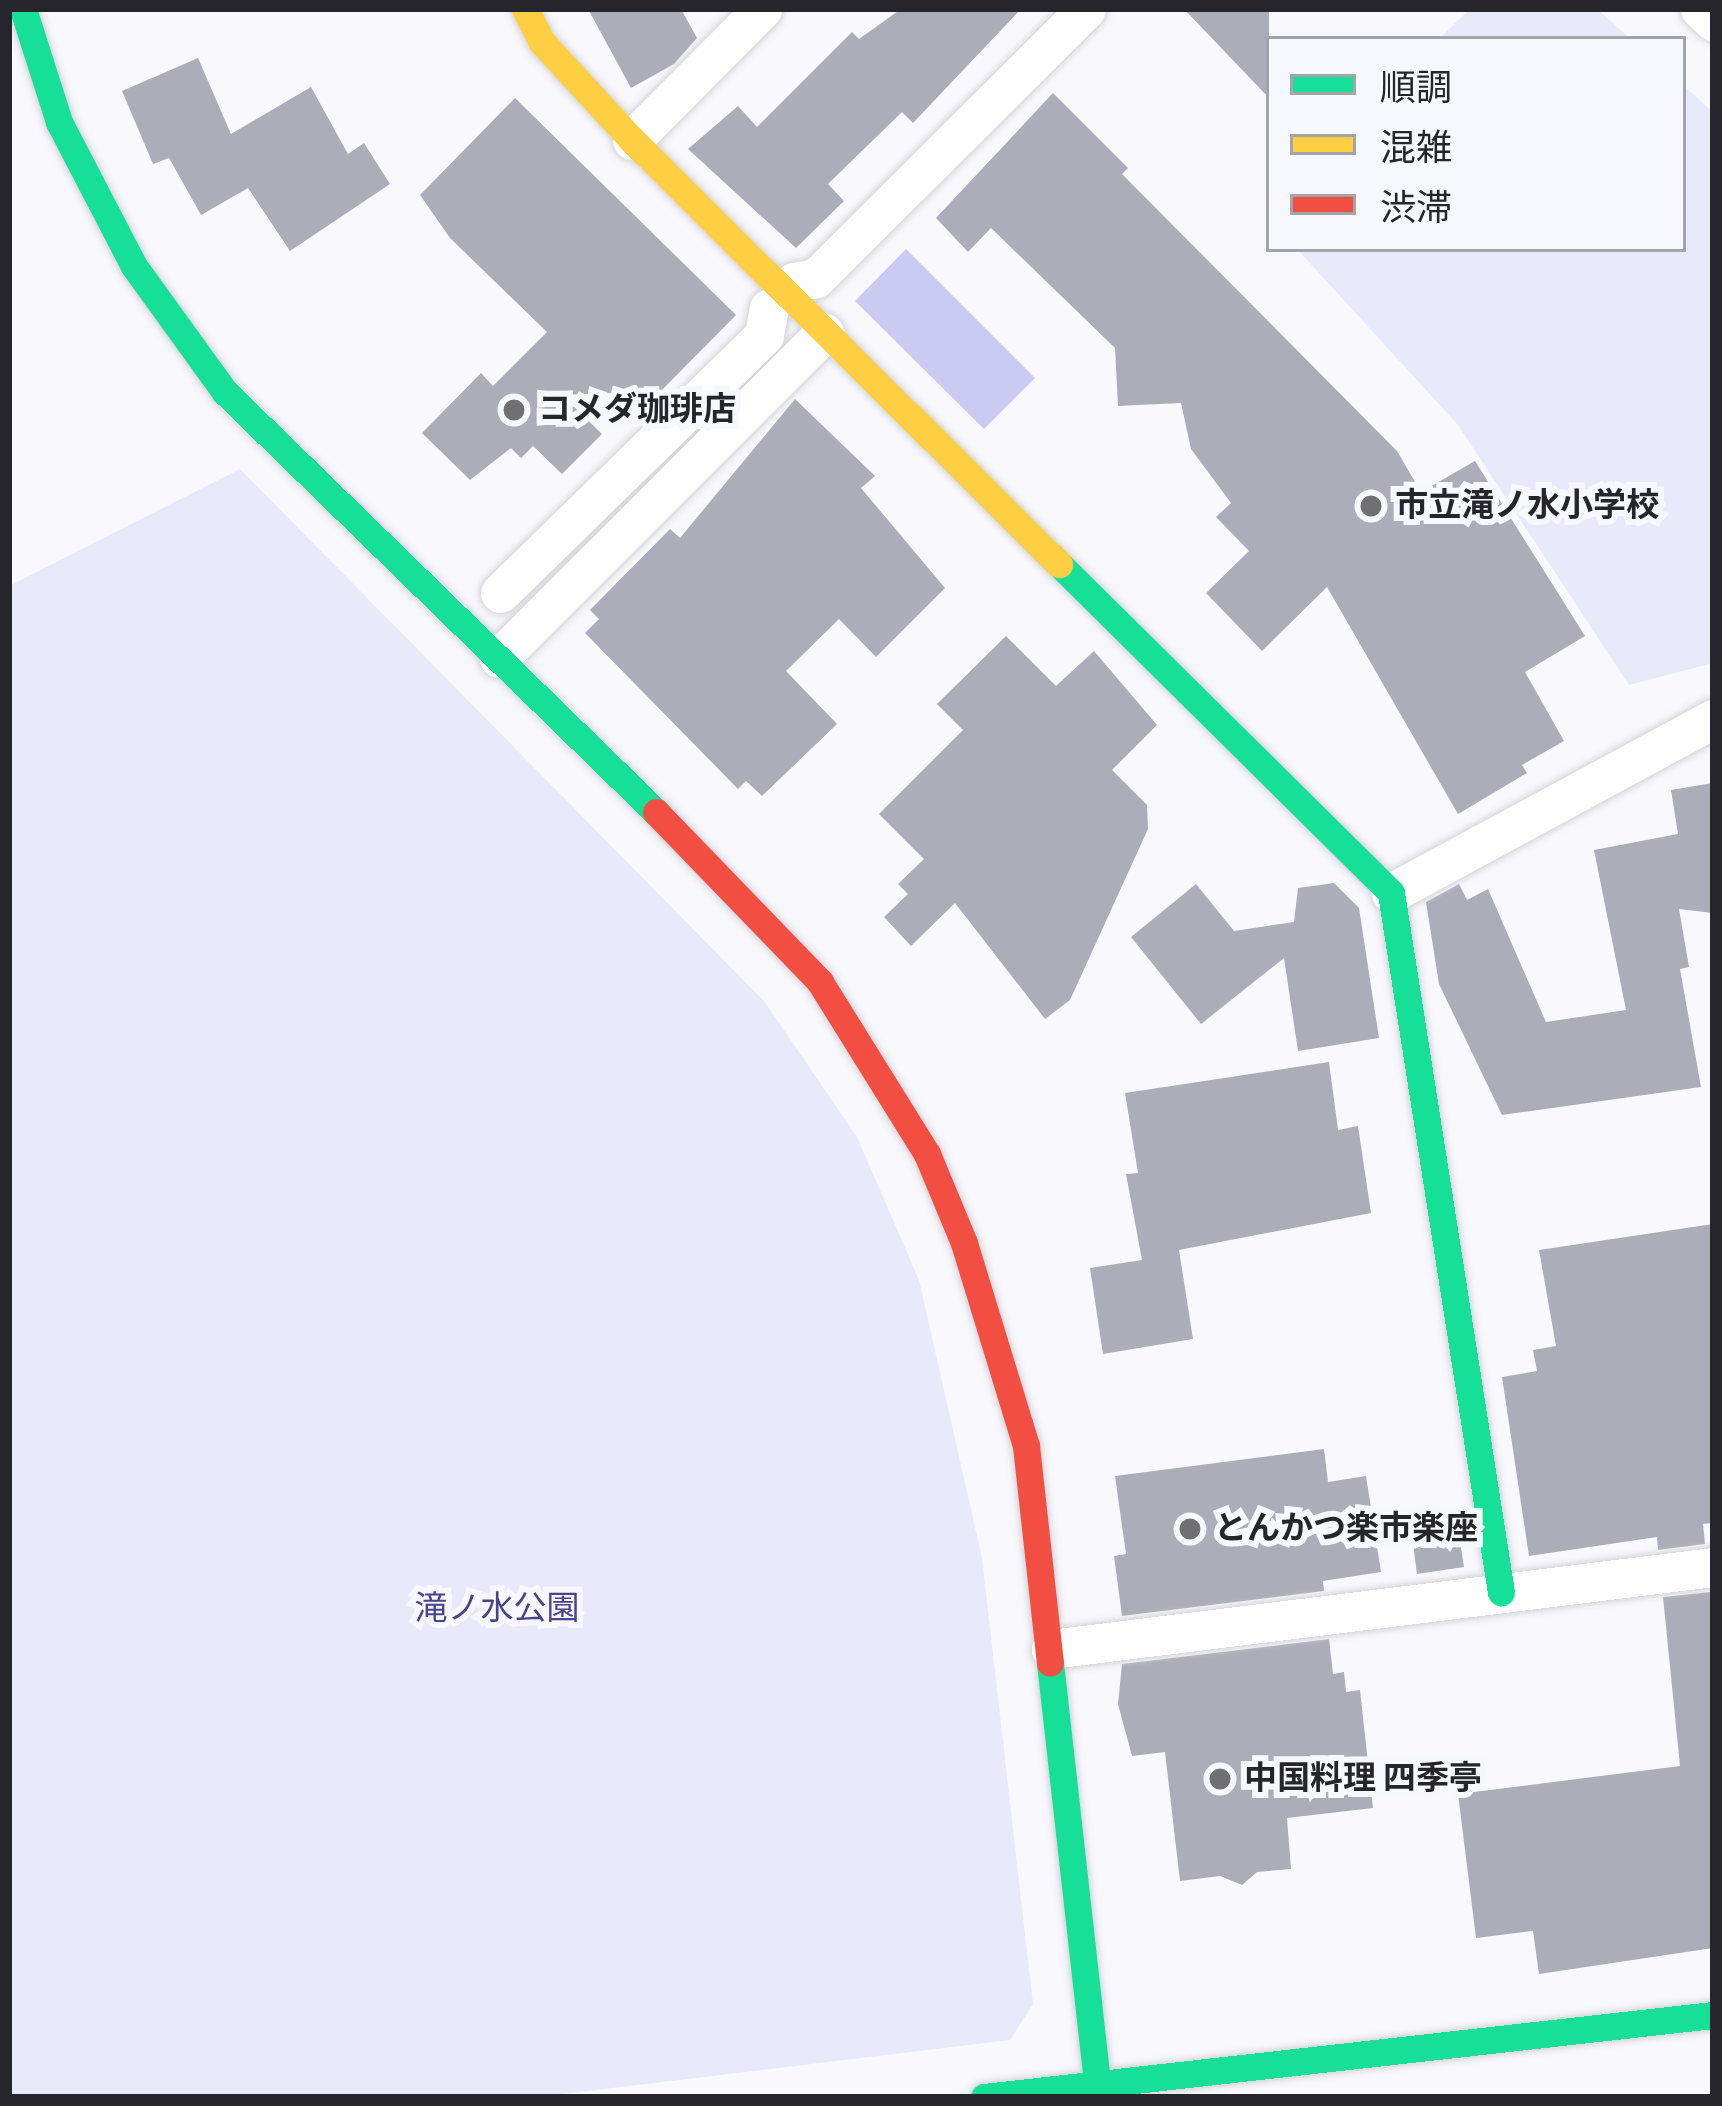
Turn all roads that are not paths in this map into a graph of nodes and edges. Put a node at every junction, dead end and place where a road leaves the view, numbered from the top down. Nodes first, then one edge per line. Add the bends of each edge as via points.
1 (23, 9) edge
2 (525, 9) edge
3 (762, 9) edge
4 (1086, 9) edge
5 (1700, 9) edge
6 (1713, 21) edge
7 (632, 140) junction
8 (824, 333) junction
9 (500, 593) dead end
10 (499, 658) junction
11 (1713, 719) edge
12 (1391, 893) junction
13 (1713, 1567) edge
14 (1501, 1592) junction
15 (1051, 1649) junction
16 (1713, 2015) edge
17 (1098, 2092) edge
18 (984, 2097) edge

1 - 10 street via 59,122 123,246 225,392
2 - 7 street via 541,41
3 - 7 street
4 - 9 street via 816,278 782,295 764,335
5 - 6 street
7 - 8 street
8 - 10 street
8 - 12 street
10 - 15 street via 820,982 927,1154 964,1244 1026,1446
11 - 12 street
12 - 14 street
13 - 14 street
14 - 15 street
15 - 17 street
16 - 17 street
17 - 18 street

